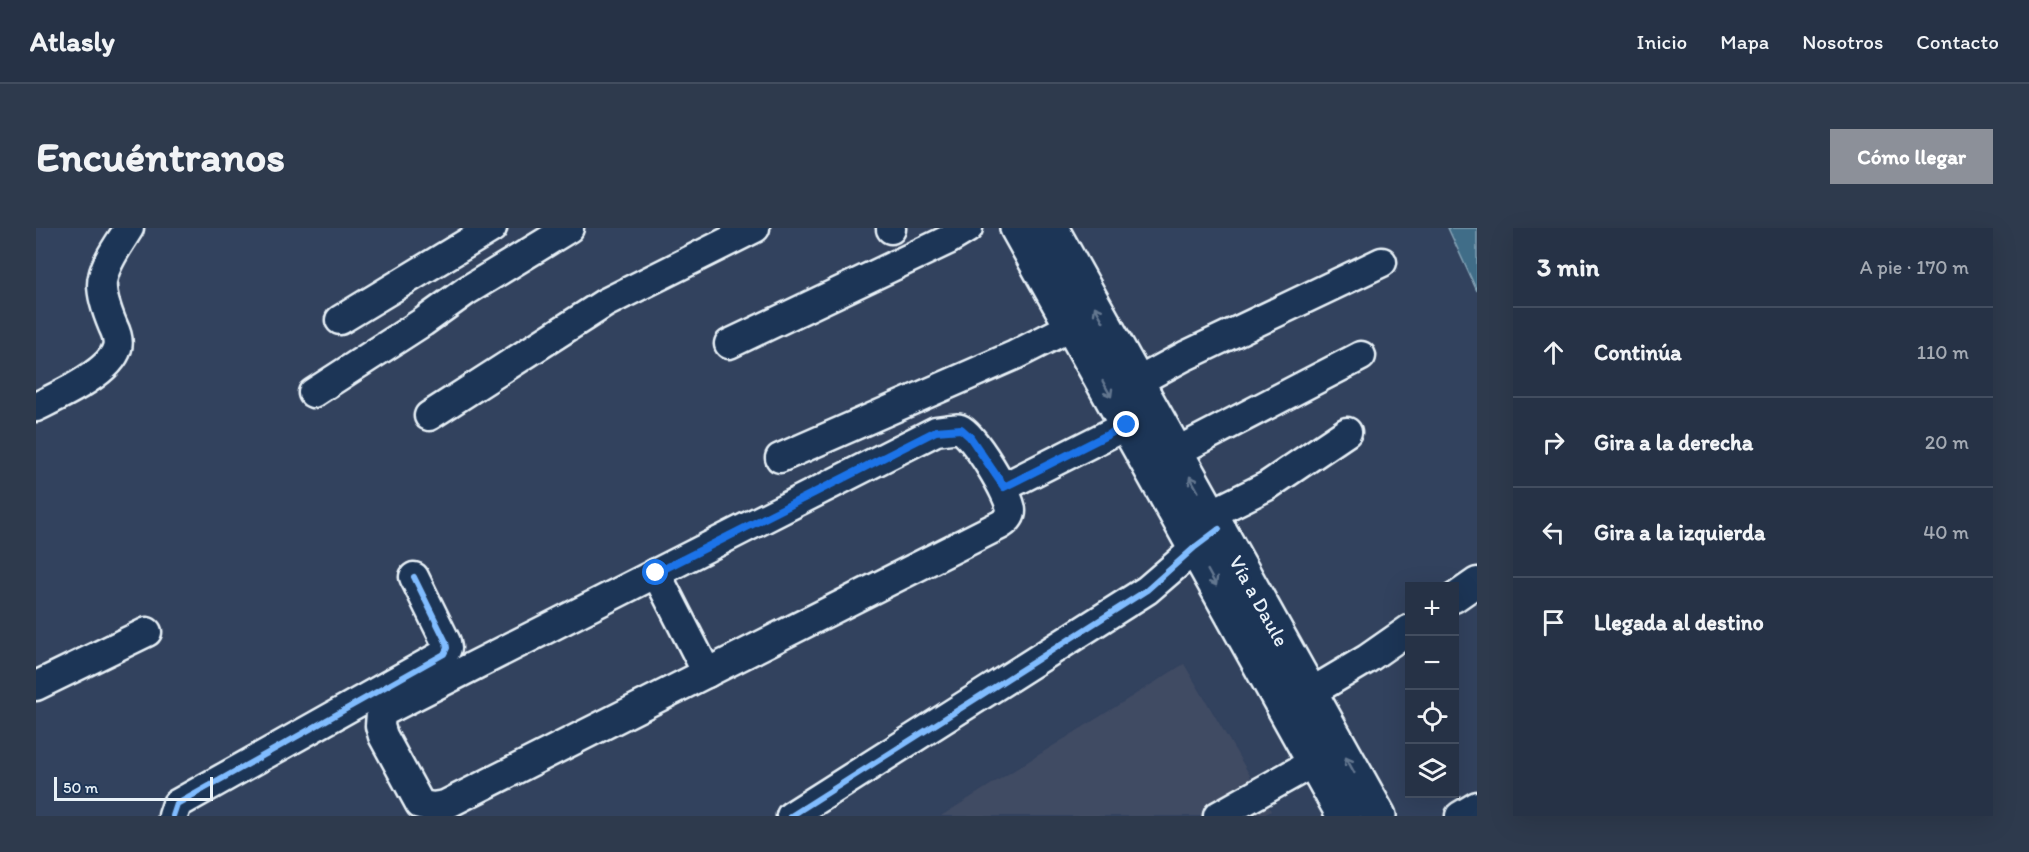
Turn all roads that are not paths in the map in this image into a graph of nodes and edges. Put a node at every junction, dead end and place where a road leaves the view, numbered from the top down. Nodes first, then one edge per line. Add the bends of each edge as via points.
1 (129, 228) edge
2 (492, 228) edge
3 (569, 228) edge
4 (755, 228) edge
5 (968, 228) edge
6 (1017, 228) edge
7 (1052, 228) edge
8 (1382, 262) dead end
9 (340, 320) dead end
10 (1072, 326) junction
11 (729, 344) dead end
12 (1361, 356) dead end
13 (1137, 382) junction
14 (312, 393) dead end
15 (36, 407) edge
16 (429, 416) dead end
17 (1127, 425) junction
18 (1347, 432) dead end
19 (1176, 452) junction
20 (780, 458) dead end
21 (1004, 487) junction
22 (1208, 530) junction
23 (656, 573) junction
24 (414, 577) dead end
25 (1477, 582) edge
26 (1459, 595) edge
27 (147, 632) dead end
28 (1405, 632) edge
29 (707, 673) junction
30 (36, 686) edge
31 (1310, 693) junction
32 (1314, 762) junction
33 (1477, 806) edge
34 (1337, 813) edge
35 (173, 816) edge
36 (791, 816) edge
37 (1218, 816) edge
38 (1379, 816) edge
39 (1460, 816) edge

1 - 15 street via 102,279 117,348 105,366
2 - 9 street
3 - 14 street
4 - 16 street via 605,303
5 - 11 street
6 - 10 highway, Vía a Daule
13 -> 7 highway, Vía a Daule
8 - 13 street
10 -> 17 highway, Vía a Daule
10 - 20 street
12 - 19 street
13 - 19 highway, Vía a Daule
17 - 21 street
17 - 22 highway, Vía a Daule
18 - 22 street
22 -> 19 highway, Vía a Daule
21 - 23 street via 961,429 936,431
21 - 29 street via 1011,511 1009,519 1000,525
22 - 31 highway, Vía a Daule
22 -> 32 highway, Vía a Daule
22 - 36 street via 1147,590
23 - 29 street
23 - 29 street via 381,713 383,736 420,804 445,805
24 - 35 street via 446,642 444,654 177,804
25 - 26 street
27 - 30 street
28 - 31 street
38 -> 31 highway, Vía a Daule
32 - 34 highway, Vía a Daule
32 - 37 street
33 - 39 street

